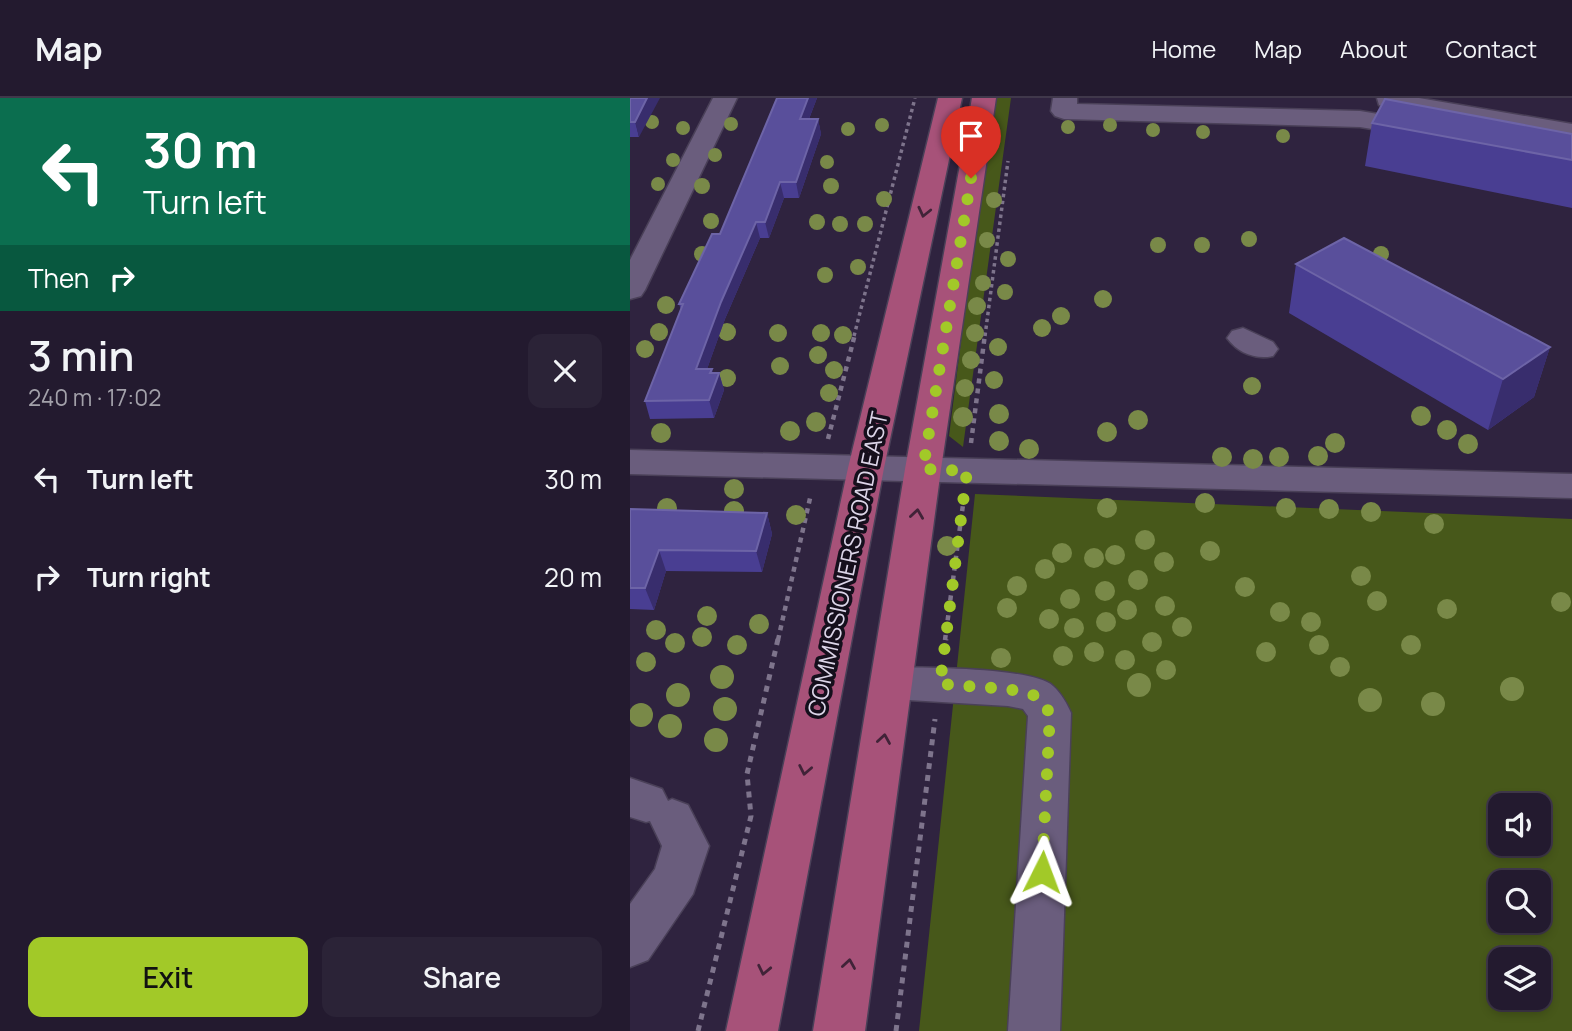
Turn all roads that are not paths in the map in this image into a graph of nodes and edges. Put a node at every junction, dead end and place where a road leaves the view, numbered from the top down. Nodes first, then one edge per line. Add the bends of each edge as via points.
1 (725, 98) edge
2 (950, 98) edge
3 (984, 98) edge
4 (1065, 98) edge
5 (1378, 98) edge
6 (1250, 107) edge
7 (1572, 132) edge
8 (1572, 156) edge
9 (630, 227) edge
10 (661, 227) junction
11 (630, 290) edge
12 (630, 461) edge
13 (866, 468) junction
14 (923, 469) junction
15 (1572, 486) edge
16 (892, 683) junction
17 (649, 806) edge
18 (630, 944) edge
19 (751, 1031) edge
20 (839, 1031) edge
21 (1034, 1031) edge

1 - 10 street
2 -> 13 main road, COMMISSIONERS ROAD EAST
3 - 14 main road
4 - 6 street via 1064,111
5 - 7 street
6 - 8 street via 1360,119
9 - 10 street
10 - 11 street
12 - 13 street
13 - 14 street
13 -> 19 main road, COMMISSIONERS ROAD EAST
14 - 15 street
16 -> 14 main road
20 -> 16 main road
16 - 21 street via 1018,691 1037,696 1050,713
17 - 18 street via 686,846 676,879

